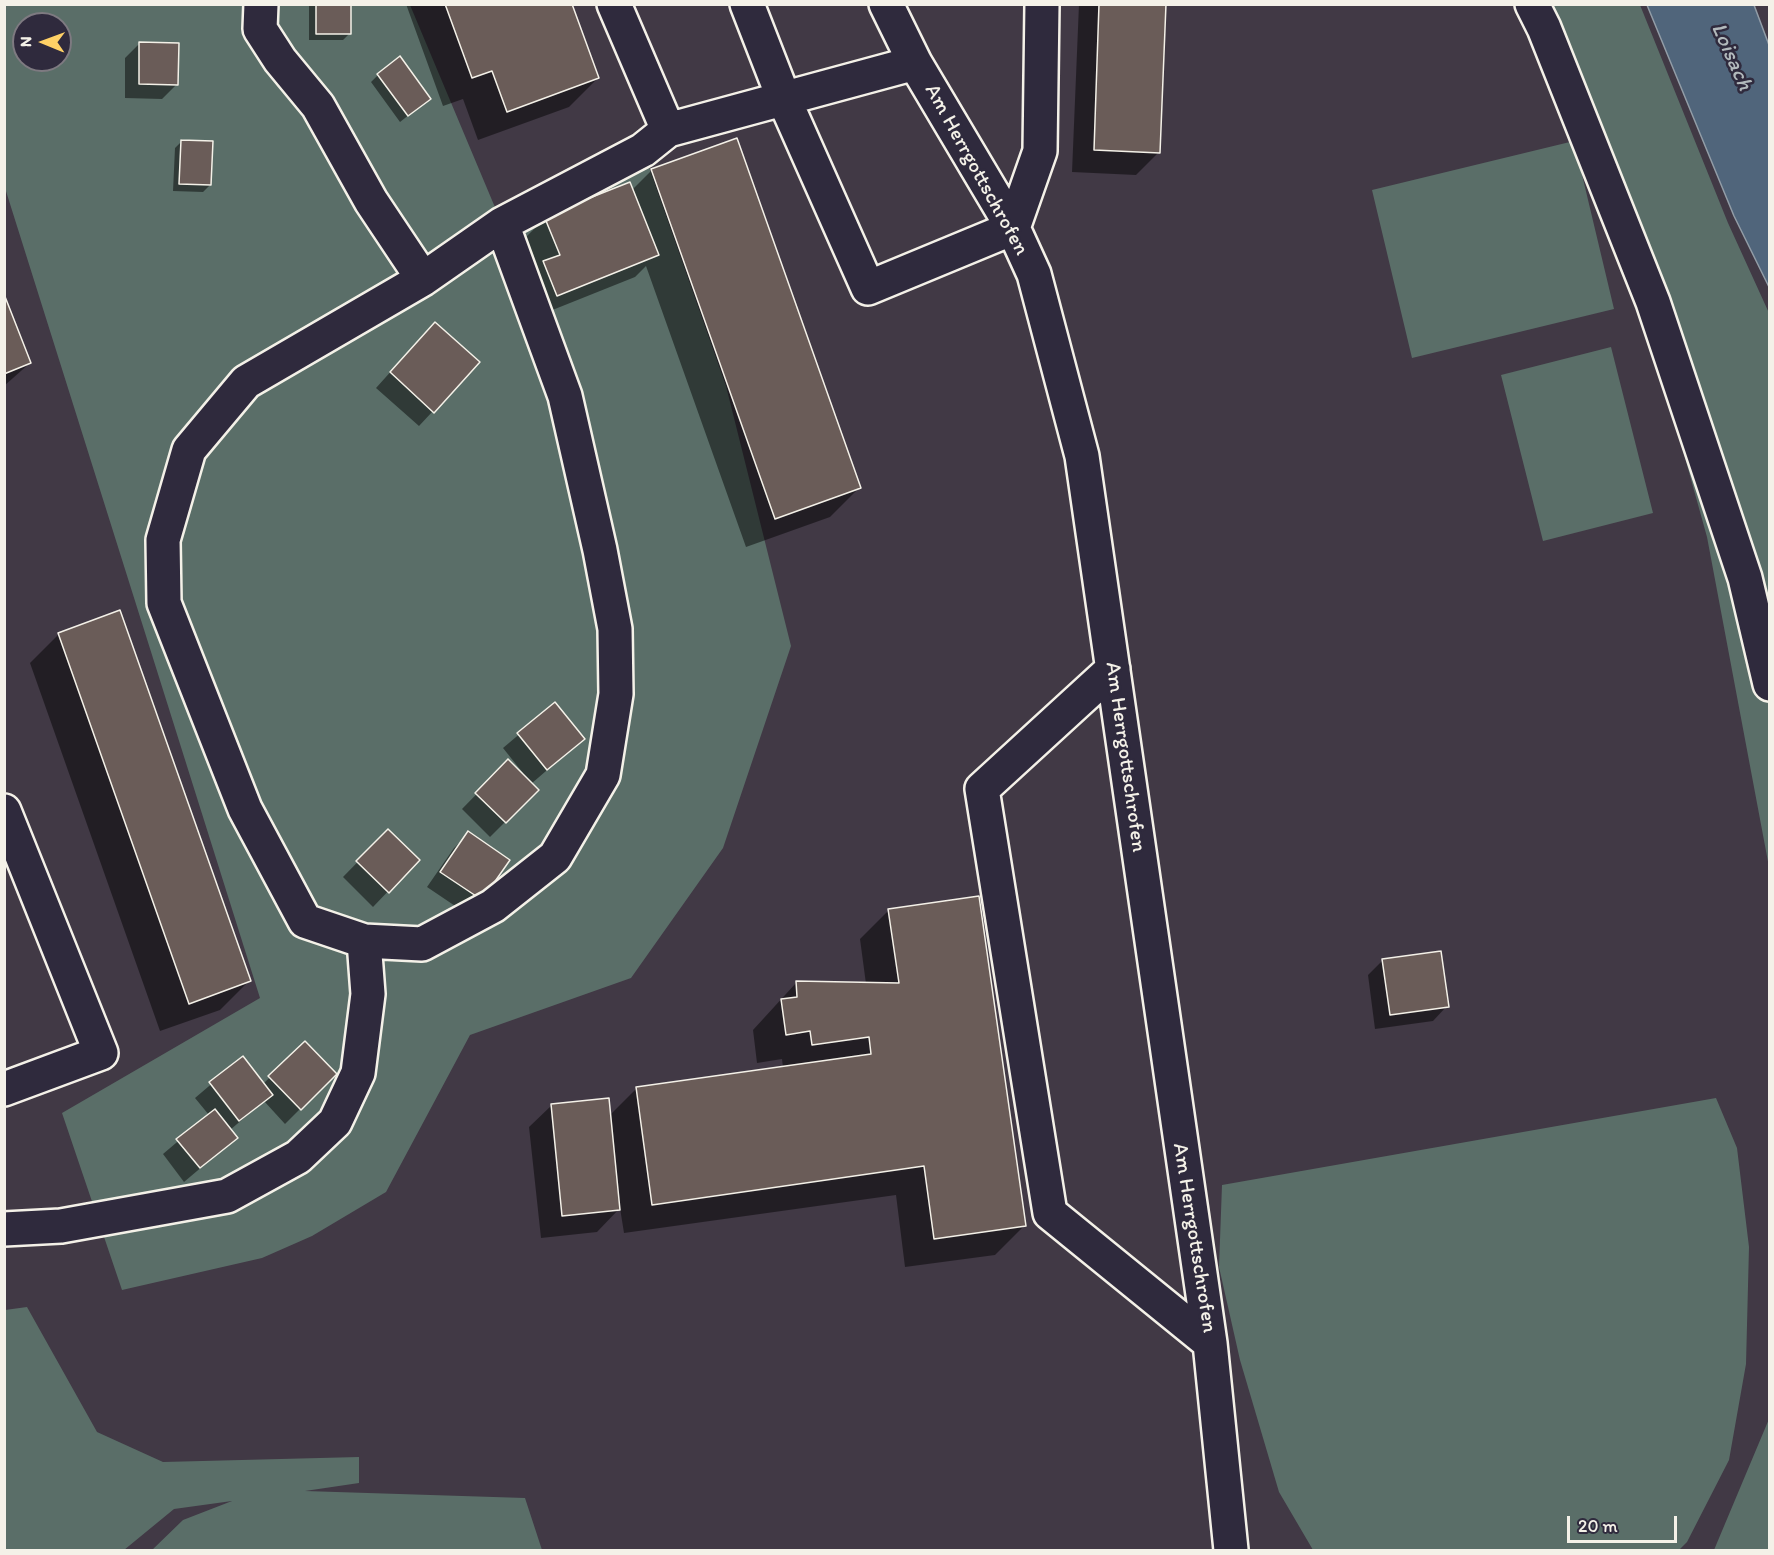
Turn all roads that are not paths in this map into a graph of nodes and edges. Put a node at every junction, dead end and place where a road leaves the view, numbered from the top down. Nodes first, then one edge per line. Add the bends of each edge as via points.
1 (261, 4) edge
2 (614, 4) edge
3 (747, 4) edge
4 (886, 4) edge
5 (1042, 4) edge
6 (1532, 4) edge
7 (915, 63) junction
8 (784, 99) junction
9 (668, 130) junction
10 (502, 224) junction
11 (1013, 228) junction
12 (423, 279) junction
13 (1113, 669) junction
14 (1770, 684) edge
15 (4, 811) edge
16 (364, 941) junction
17 (4, 1089) edge
18 (4, 1229) edge
19 (1210, 1343) junction
20 (1231, 1551) edge

1 - 12 lane via 260,29 318,106 371,201
2 - 9 lane
3 - 8 lane
4 - 7 lane, Am Herrgottschrofen
5 - 11 lane via 1040,152
6 - 14 lane via 1653,302 1745,578
7 - 8 lane
7 - 11 lane, Am Herrgottschrofen
8 - 9 lane
8 - 11 lane via 868,288
9 - 10 lane via 643,150
10 - 12 lane
10 - 16 lane via 565,396 609,595 615,629 616,694 603,775 555,857 493,906 422,944
11 - 13 lane, Am Herrgottschrofen via 1034,274 1082,456
12 - 16 lane via 246,382 189,450 162,540 164,603 245,809 305,921
13 - 19 lane, Am Herrgottschrofen
13 - 19 lane via 982,789 1050,1213
15 - 17 lane via 101,1053
16 - 18 lane via 368,994 357,1073 335,1122 298,1157 227,1196 61,1226
19 - 20 lane, Am Herrgottschrofen

